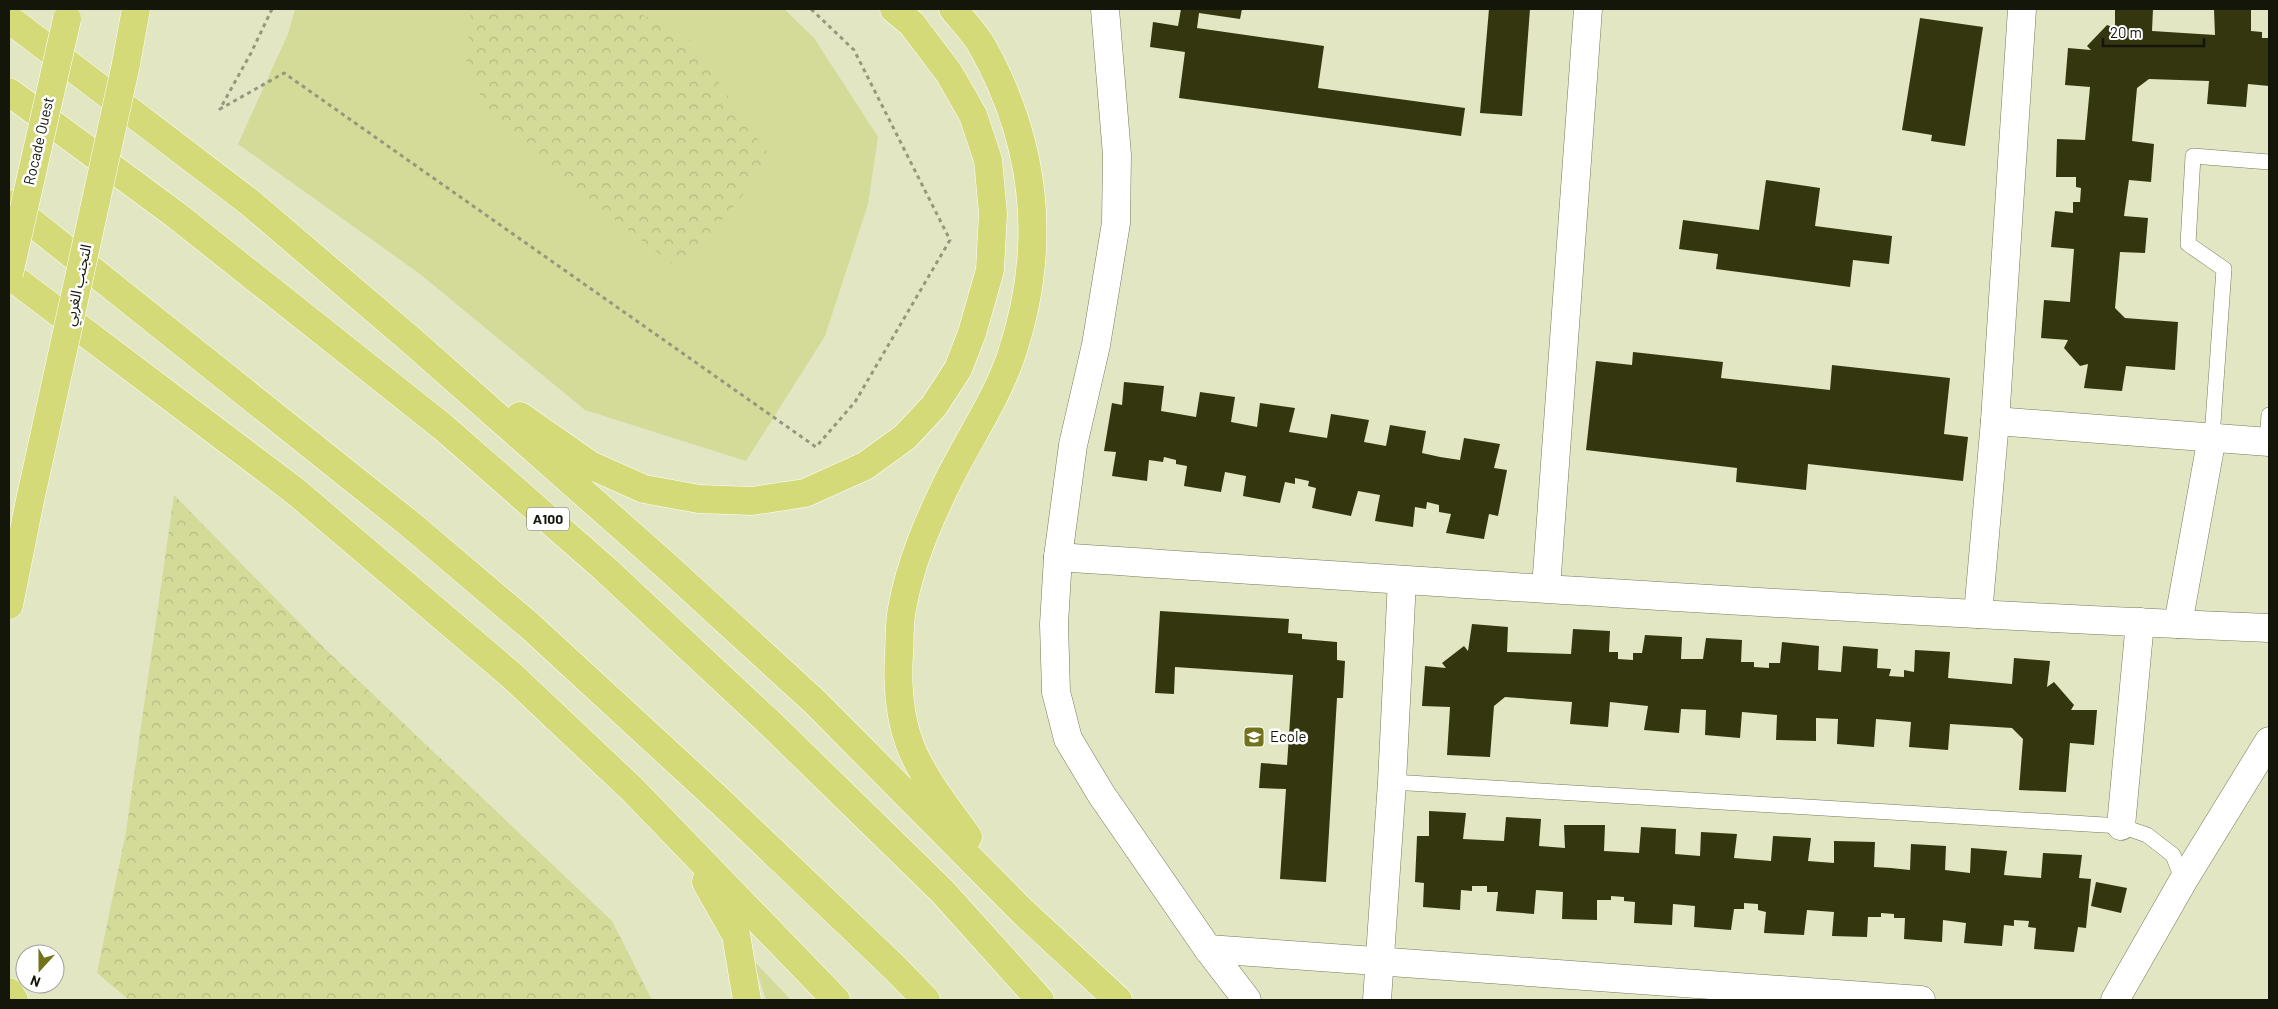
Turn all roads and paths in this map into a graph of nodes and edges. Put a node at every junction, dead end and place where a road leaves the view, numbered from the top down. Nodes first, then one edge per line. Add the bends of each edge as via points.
1 (136, 9) edge
2 (272, 9) edge
3 (811, 9) edge
4 (894, 9) edge
5 (953, 9) edge
6 (1105, 9) edge
7 (1588, 9) edge
8 (2022, 9) edge
9 (68, 14) edge
10 (9, 19) edge
11 (9, 92) edge
12 (2269, 162) edge
13 (9, 204) edge
14 (9, 275) edge
15 (412, 340) junction
16 (1995, 421) junction
17 (2269, 433) edge
18 (2212, 437) junction
19 (1058, 557) junction
20 (1402, 580) junction
21 (1546, 588) junction
22 (9, 605) edge
23 (1978, 614) junction
24 (2140, 622) junction
25 (2178, 624) junction
26 (2269, 628) edge
27 (2269, 741) edge
28 (1392, 782) junction
29 (632, 789) junction
30 (2121, 826) junction
31 (2183, 881) junction
32 (1020, 909) junction
33 (1208, 949) junction
34 (1378, 962) junction
35 (9, 992) edge
36 (14, 1000) edge
37 (747, 1000) edge
38 (836, 1000) edge
39 (926, 1000) edge
40 (1040, 1000) edge
41 (1118, 1000) edge
42 (1247, 1000) edge
43 (1376, 1000) edge
44 (1893, 1000) edge
45 (1921, 1000) edge
46 (2116, 1000) edge

1 - 22 highway, التجنب الغربي, bridge
2 - 3 path via 220,108 284,73 816,447 855,402 950,240 854,50
4 - 15 highway via 912,24 949,74 973,115 988,160 994,213 991,260 972,333 958,369 928,412 905,437 864,466 805,493 752,501 699,499 644,489 590,465
5 - 32 highway via 980,42 1010,104 1027,164 1034,234 1029,288 1010,359 915,556 902,610 898,664 900,704 912,749 933,790
6 - 19 street via 1118,155 1116,223 1096,345 1073,445
7 - 21 street
8 - 16 street
9 - 14 highway, Rocade Ouest, bridge
10 - 15 highway via 248,201
11 - 40 highway, A100 via 176,215 443,427 589,555 774,727 935,884
12 - 18 lane via 2193,156 2188,244 2224,269
13 - 39 highway via 411,525 530,626 720,801
14 - 29 highway via 294,491 510,674
15 - 32 highway via 815,702
16 - 18 street
16 - 23 street
17 - 18 street
18 - 25 street
19 - 20 street
19 - 33 street via 1054,624 1056,692 1068,739 1101,794
20 - 21 street
20 - 28 street
21 - 23 street
23 - 24 street
24 - 25 street
24 - 30 street
25 - 26 street
27 - 31 street
28 - 30 lane
28 - 34 street
29 - 37 highway via 694,864 720,904 736,935
29 - 38 highway
30 - 31 lane via 2147,835 2173,855
31 - 46 street
32 - 41 highway
33 - 34 street
33 - 42 street
34 - 43 street
34 - 44 street
35 - 36 highway
44 - 45 street

